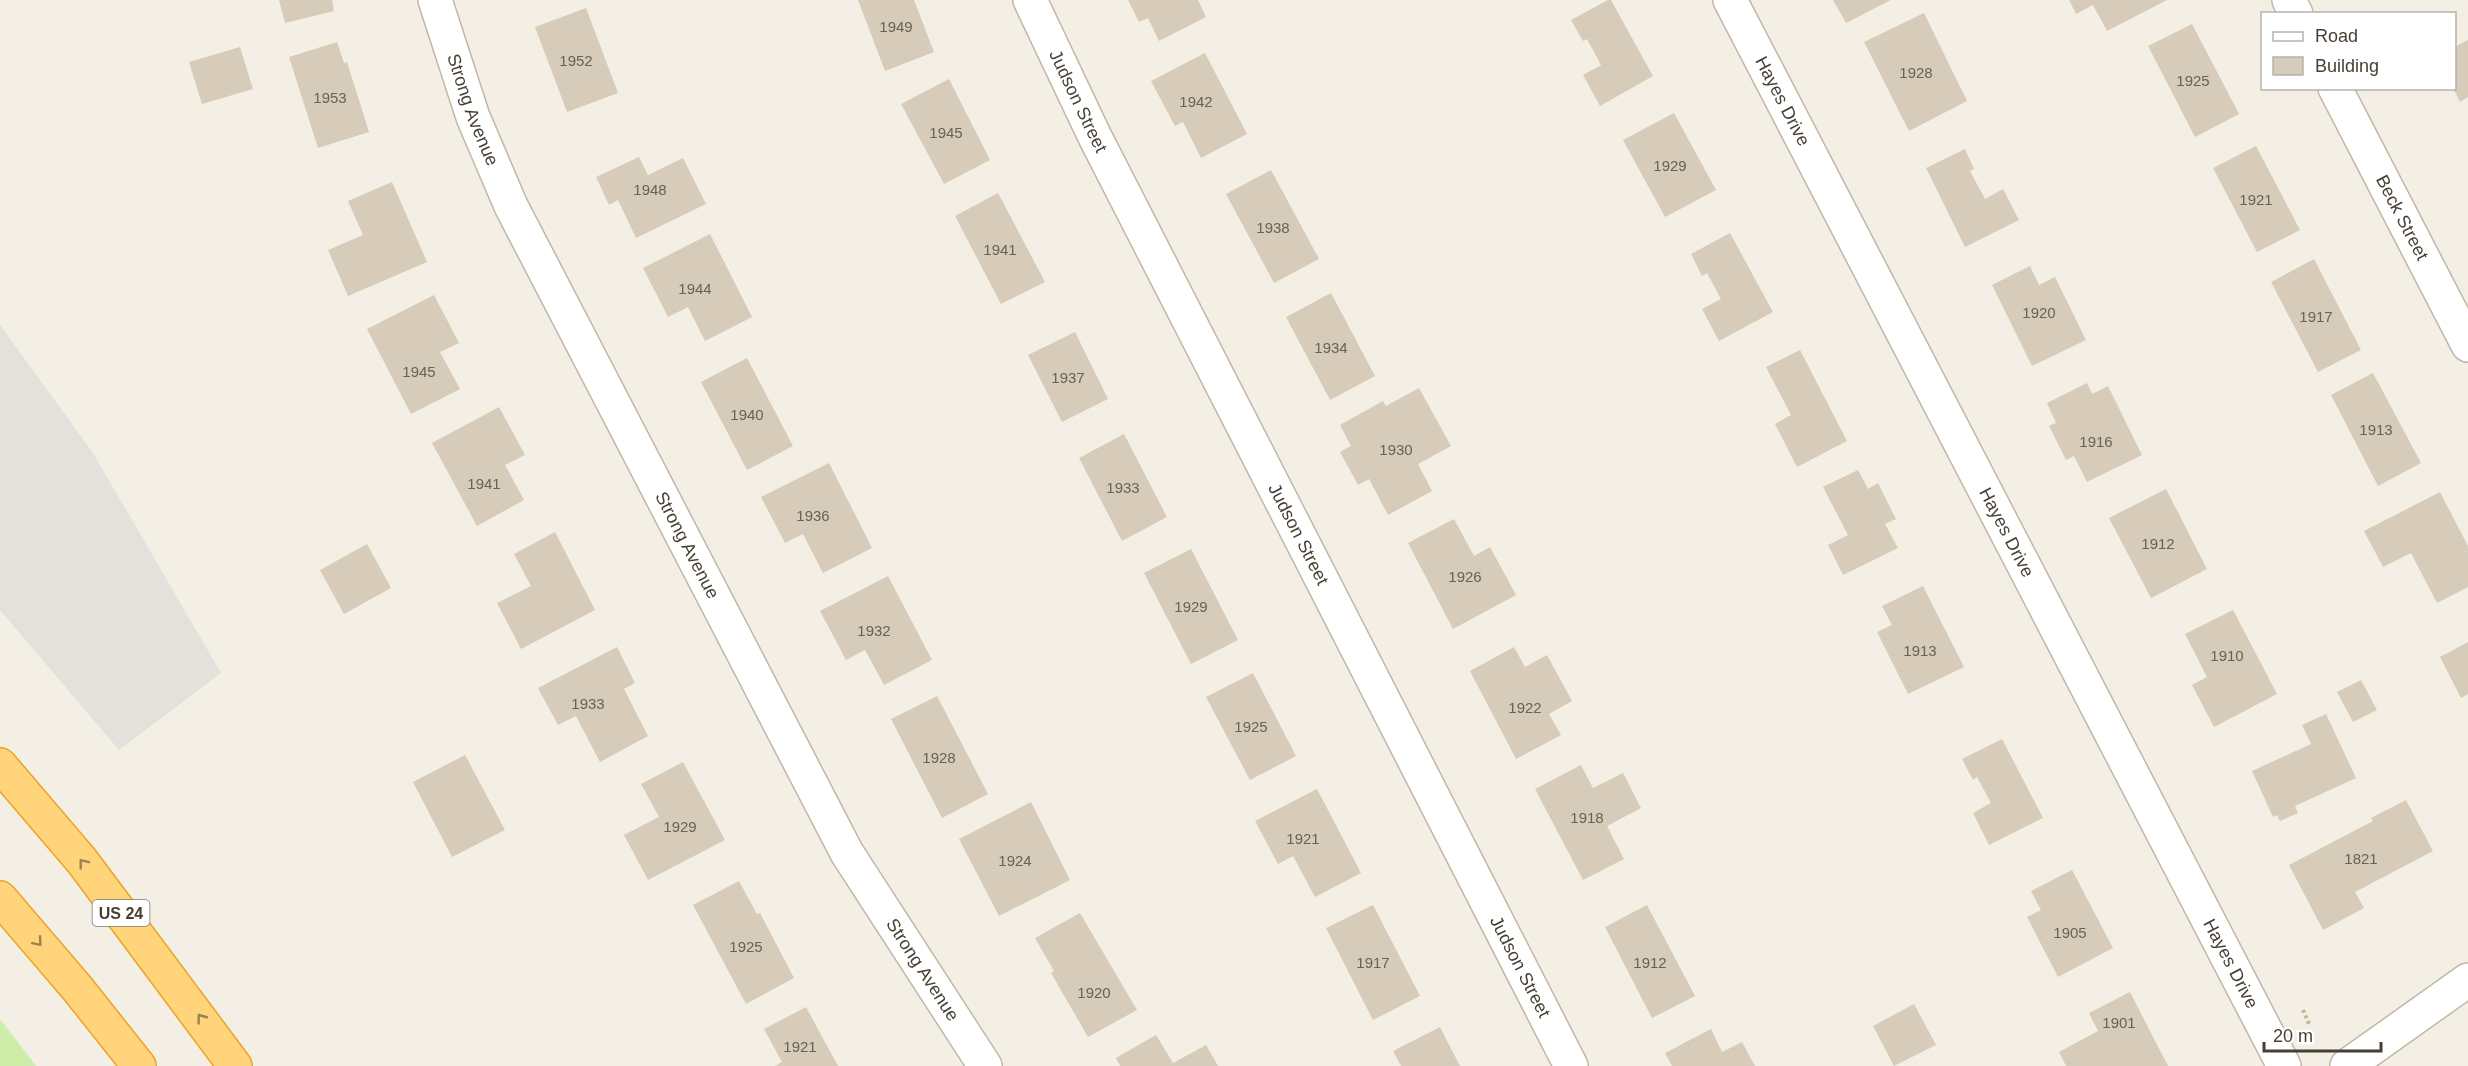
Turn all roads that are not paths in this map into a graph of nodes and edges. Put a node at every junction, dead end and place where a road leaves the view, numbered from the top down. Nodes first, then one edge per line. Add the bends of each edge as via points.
1 (435, 0) edge
2 (1030, 0) edge
3 (1730, 0) edge
4 (2336, 90) edge
5 (2468, 345) edge
6 (0, 765) edge
7 (0, 898) edge
8 (2468, 980) edge
9 (139, 1066) edge
10 (235, 1066) edge
11 (985, 1066) edge
12 (1571, 1066) edge
13 (2284, 1066) edge
14 (2348, 1066) edge

1 - 11 street, Strong Avenue via 473,117 511,206 847,853
2 - 12 street, Judson Street via 1095,137
3 - 13 street, Hayes Drive
4 - 5 street, Beck Street
10 -> 6 highway, US 24 via 82,861
7 -> 9 highway
8 - 14 street

